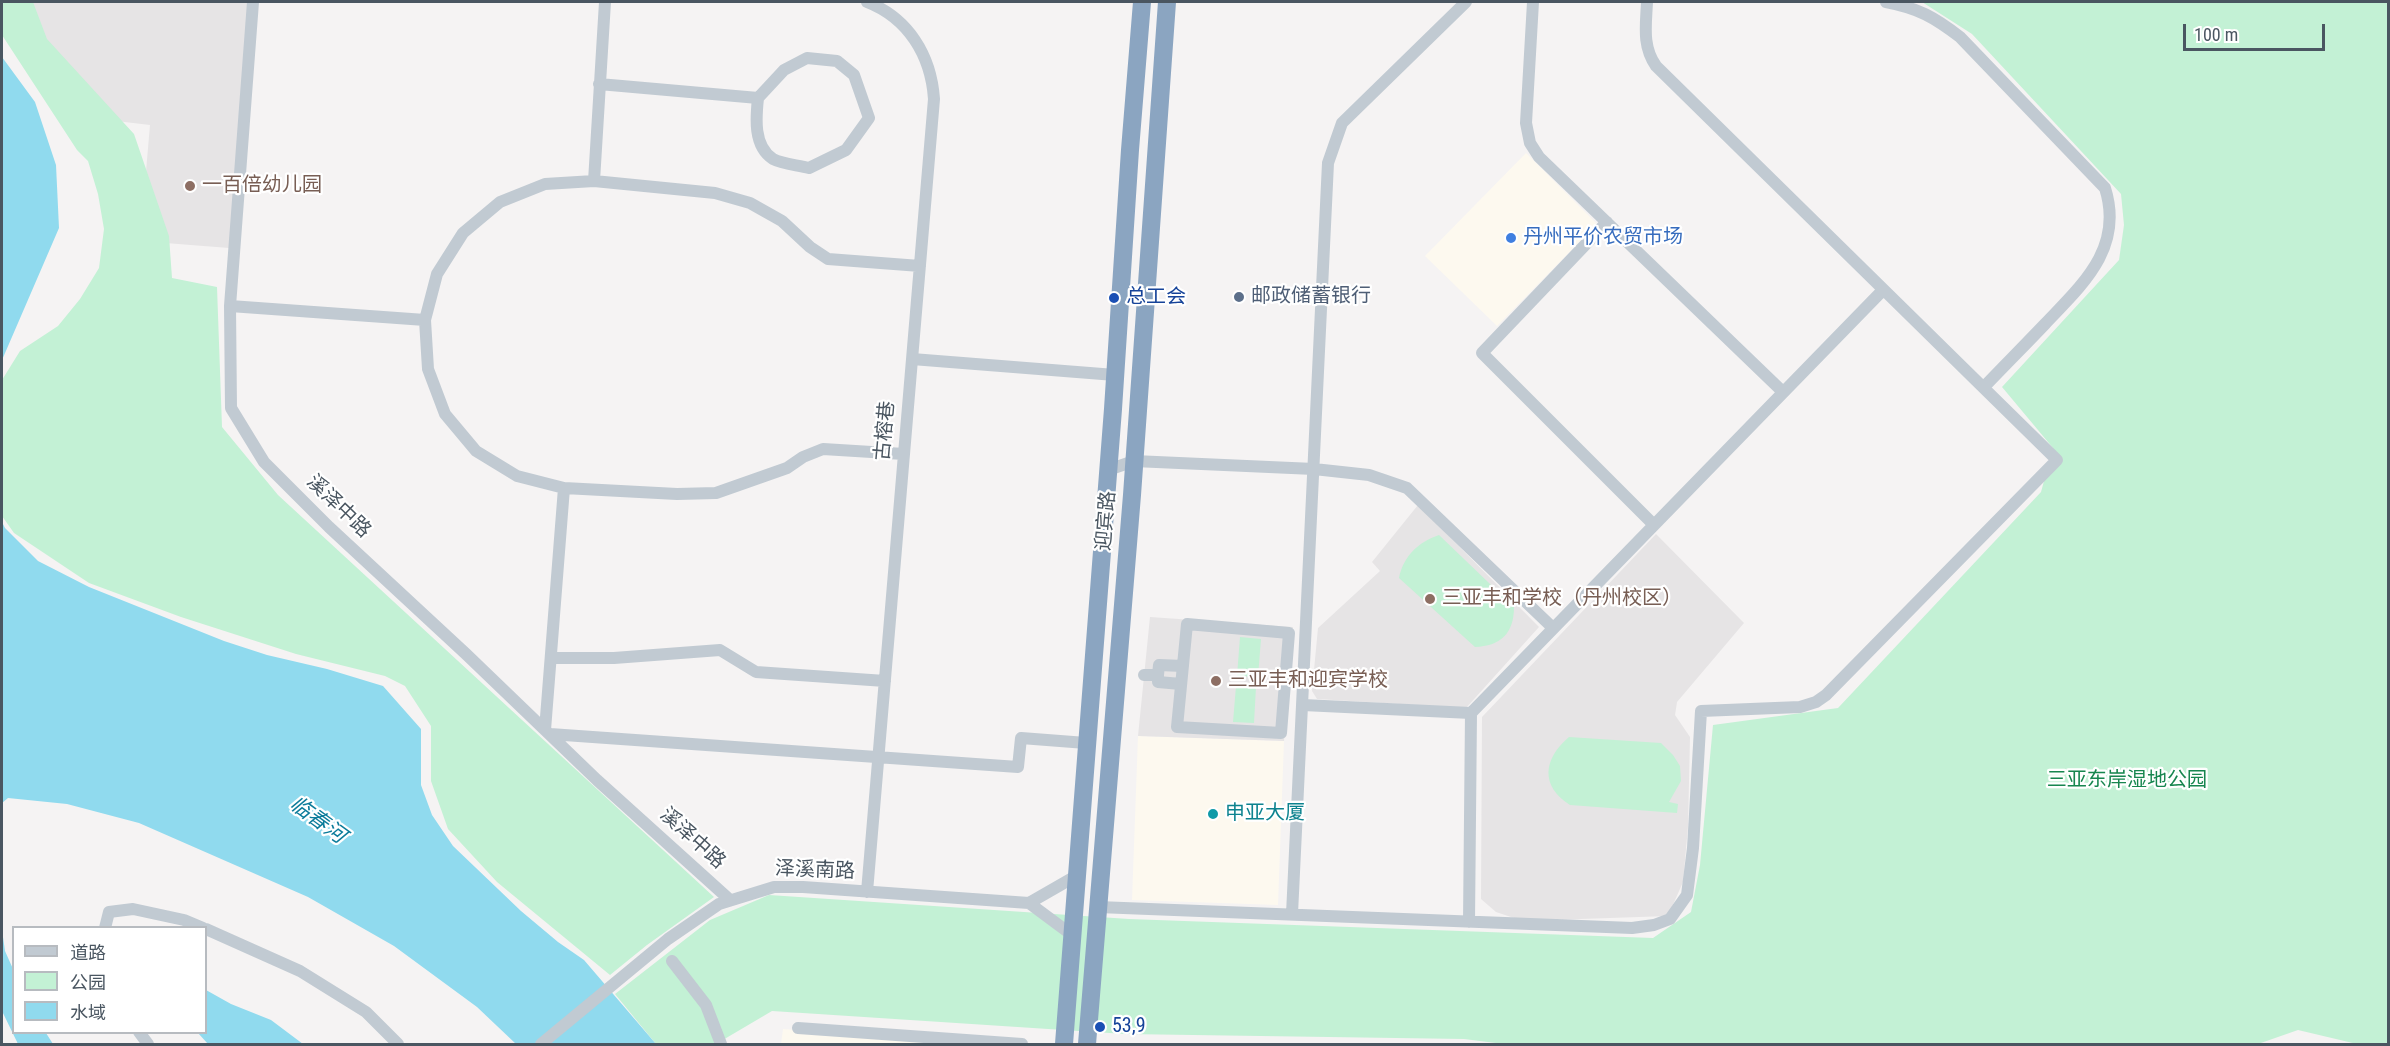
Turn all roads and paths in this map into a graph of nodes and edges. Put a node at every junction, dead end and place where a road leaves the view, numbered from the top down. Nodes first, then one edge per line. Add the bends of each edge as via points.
1 (253, 2) edge
2 (604, 2) edge
3 (867, 2) edge
4 (1142, 2) edge
5 (1167, 2) edge
6 (1466, 2) edge
7 (1533, 2) edge
8 (1647, 2) edge
9 (1886, 2) edge
10 (599, 84) junction
11 (758, 98) junction
12 (594, 181) junction
13 (1606, 222) junction
14 (920, 266) junction
15 (1883, 290) junction
16 (230, 306) junction
17 (425, 321) junction
18 (912, 359) junction
19 (1114, 375) junction
20 (1984, 387) junction
21 (1783, 392) junction
22 (1113, 409) junction
23 (1137, 414) junction
24 (904, 454) junction
25 (1134, 461) junction
26 (1314, 469) junction
27 (1108, 470) junction
28 (564, 488) junction
29 (1105, 494) junction
30 (1132, 495) junction
31 (1654, 525) junction
32 (1553, 628) junction
33 (551, 658) junction
34 (1183, 666) junction
35 (1144, 675) dead end
36 (1158, 675) junction
37 (885, 681) junction
38 (1181, 684) junction
39 (1303, 705) junction
40 (1471, 713) junction
41 (547, 732) junction
42 (1086, 743) junction
43 (878, 757) junction
44 (1076, 876) junction
45 (867, 892) junction
46 (730, 900) junction
47 (1029, 903) junction
48 (1098, 907) junction
49 (1292, 914) junction
50 (1469, 922) junction
51 (105, 926) edge
52 (199, 926) edge
53 (207, 929) edge
54 (1072, 935) junction
55 (672, 961) dead end
56 (798, 1028) dead end
57 (398, 1044) edge
58 (541, 1044) edge
59 (721, 1044) edge
60 (1022, 1044) edge
61 (1064, 1044) edge
62 (1087, 1044) edge

1 - 16 street, 溪泽中路
2 - 10 street
3 - 14 street, 古榕巷 via 891,14 907,29 922,50 931,74 933,108
4 - 19 highway, 迎宾路
5 - 23 highway, 迎宾路
6 - 26 street via 1342,123 1328,163
7 - 13 street via 1526,123 1530,143 1539,157
8 - 15 street via 1645,40 1656,66
9 - 20 street via 1915,8 1960,37 2105,188 2110,206 2108,239 2086,282
10 - 11 street
10 - 12 street
11 - 11 street via 784,70 807,58 837,61 854,75 869,118 846,150 809,168 773,159 763,149 755,124
12 - 14 street via 715,193 750,203 782,221 828,259
12 - 17 street via 546,184 500,202 463,233 437,274
13 - 21 street
13 - 31 street via 1482,353
14 - 18 street, 古榕巷
15 - 20 street
15 - 21 street
16 - 17 street
16 - 41 street, 溪泽中路 via 231,408 264,462
17 - 28 street via 428,369 445,414 476,451 517,476
18 - 19 street
18 - 24 street, 古榕巷
19 - 22 highway, 迎宾路
20 - 50 street via 2057,459 1826,695 1800,707 1701,711 1693,848 1686,895 1670,919 1632,928
21 - 31 street
22 - 23 highway via 1124,419
22 - 25 highway
22 - 27 highway, 迎宾路
23 - 25 highway, 迎宾路
24 - 28 street via 823,449 787,468 716,493
24 - 37 street, 古榕巷
25 - 26 street
25 - 27 street
25 - 30 highway, 迎宾路
26 - 32 street via 1369,475 1407,488
26 - 39 street
27 - 29 highway, 迎宾路
28 - 33 street
29 - 30 highway
29 - 42 highway, 迎宾路
30 - 48 highway, 迎宾路
31 - 32 street
32 - 40 street
33 - 37 street via 720,650 756,672
33 - 41 street
34 - 36 street via 1159,665
34 - 38 street
34 - 38 street via 1187,624 1291,633 1281,733 1177,727
35 - 36 street
36 - 38 street via 1158,682
37 - 43 street, 古榕巷
39 - 40 street
39 - 49 street
40 - 50 street
41 - 43 street
41 - 46 street, 溪泽中路
42 - 43 street via 1021,738 1018,767
42 - 44 highway, 迎宾路
43 - 45 street, 古榕巷
44 - 47 street
44 - 54 highway, 迎宾路
45 - 46 street, 泽溪南路 via 774,887
45 - 47 street, 泽溪南路
46 - 58 street, 泽溪南路 via 697,919
47 - 54 street
48 - 49 street
48 - 62 highway, 迎宾路
49 - 50 street
51 - 52 street via 109,912 133,909
53 - 57 street via 300,971 366,1012
54 - 61 highway, 迎宾路
55 - 59 street via 706,1005
56 - 60 street

